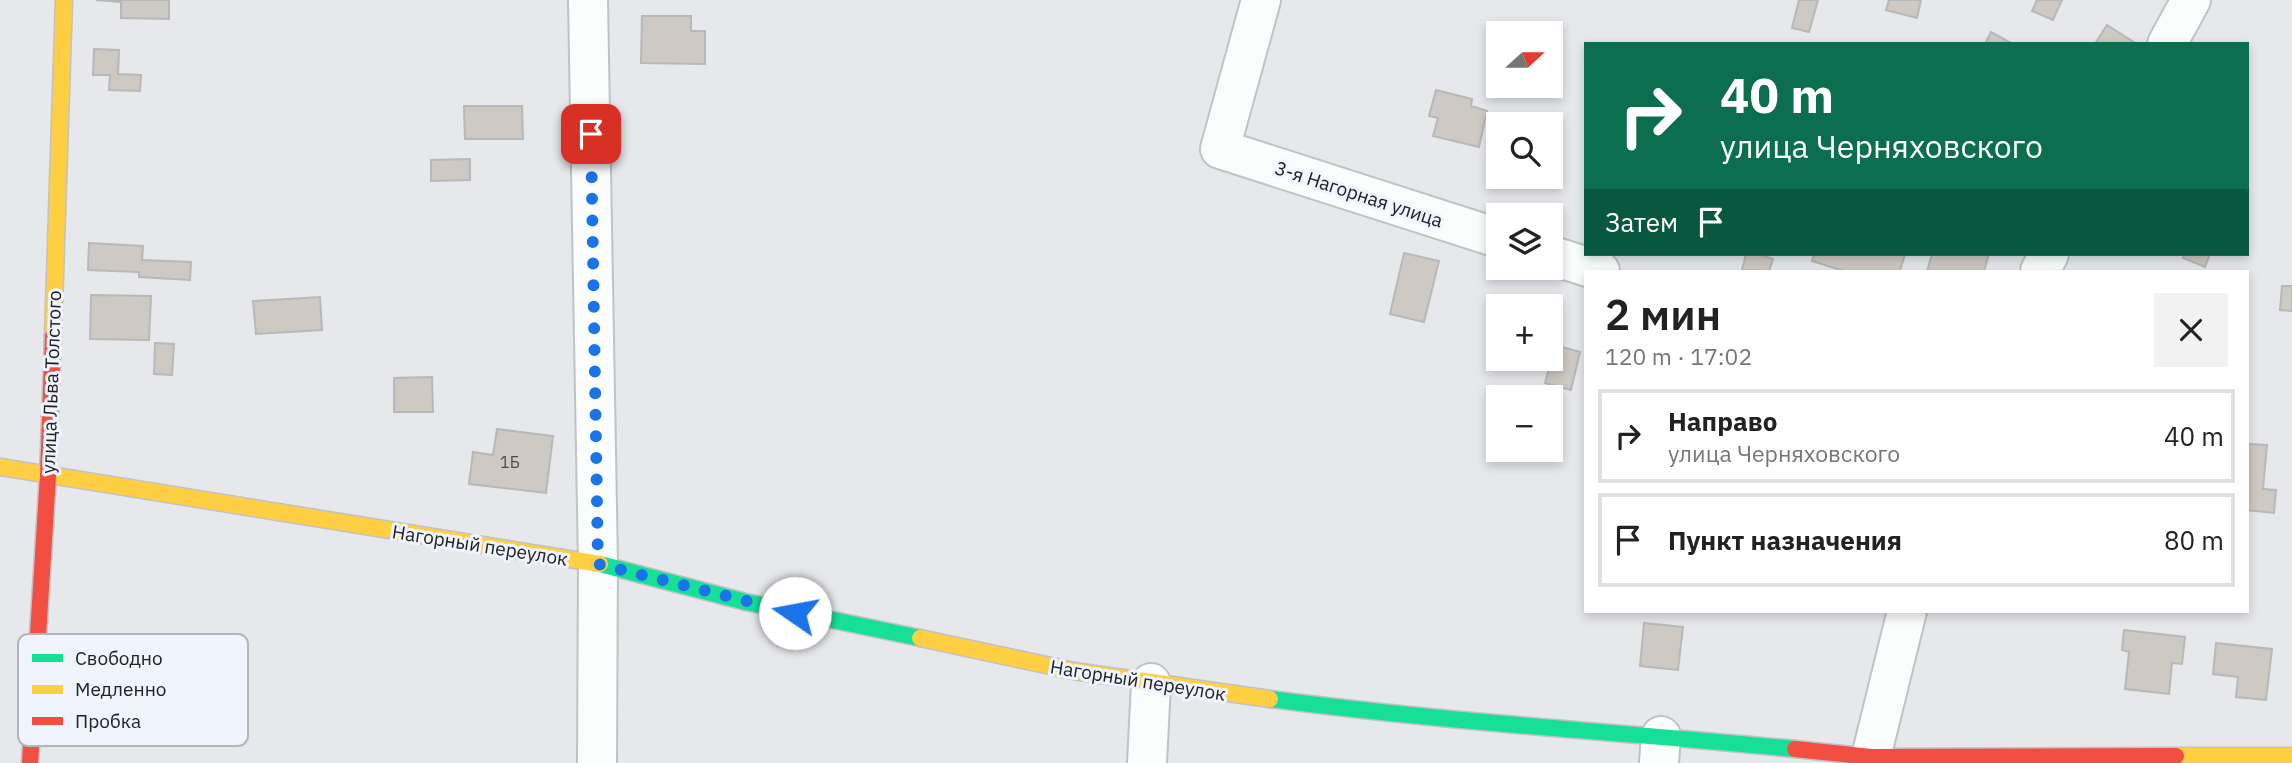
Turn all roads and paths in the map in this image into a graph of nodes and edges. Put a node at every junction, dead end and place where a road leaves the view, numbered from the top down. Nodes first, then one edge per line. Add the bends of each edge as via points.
1 (64, 0) edge
2 (588, 0) edge
3 (1261, 0) edge
4 (2191, 0) edge
5 (2168, 42) edge
6 (1486, 234) edge
7 (1563, 259) edge
8 (1597, 270) edge
9 (0, 467) edge
10 (48, 475) junction
11 (598, 564) junction
12 (1907, 613) edge
13 (38, 634) edge
14 (1151, 683) junction
15 (1660, 750) edge
16 (2292, 756) edge
17 (1871, 757) junction
18 (2120, 760) edge
19 (597, 763) edge
20 (1147, 763) edge

1 - 10 street, улица Льва Толстого
2 - 11 street
3 - 6 street, 3-я Нагорная улица via 1220,149
4 - 5 street
7 - 8 street
9 - 10 street, Нагорный переулок
10 - 11 street, Нагорный переулок
10 - 13 street, улица Льва Толстого
11 - 14 street, Нагорный переулок via 967,650
11 - 19 street
12 - 17 street
14 - 15 street, Нагорный переулок
14 - 20 street
15 - 17 street, Нагорный переулок
16 - 18 street, Нагорный переулок
17 - 18 street, Нагорный переулок

